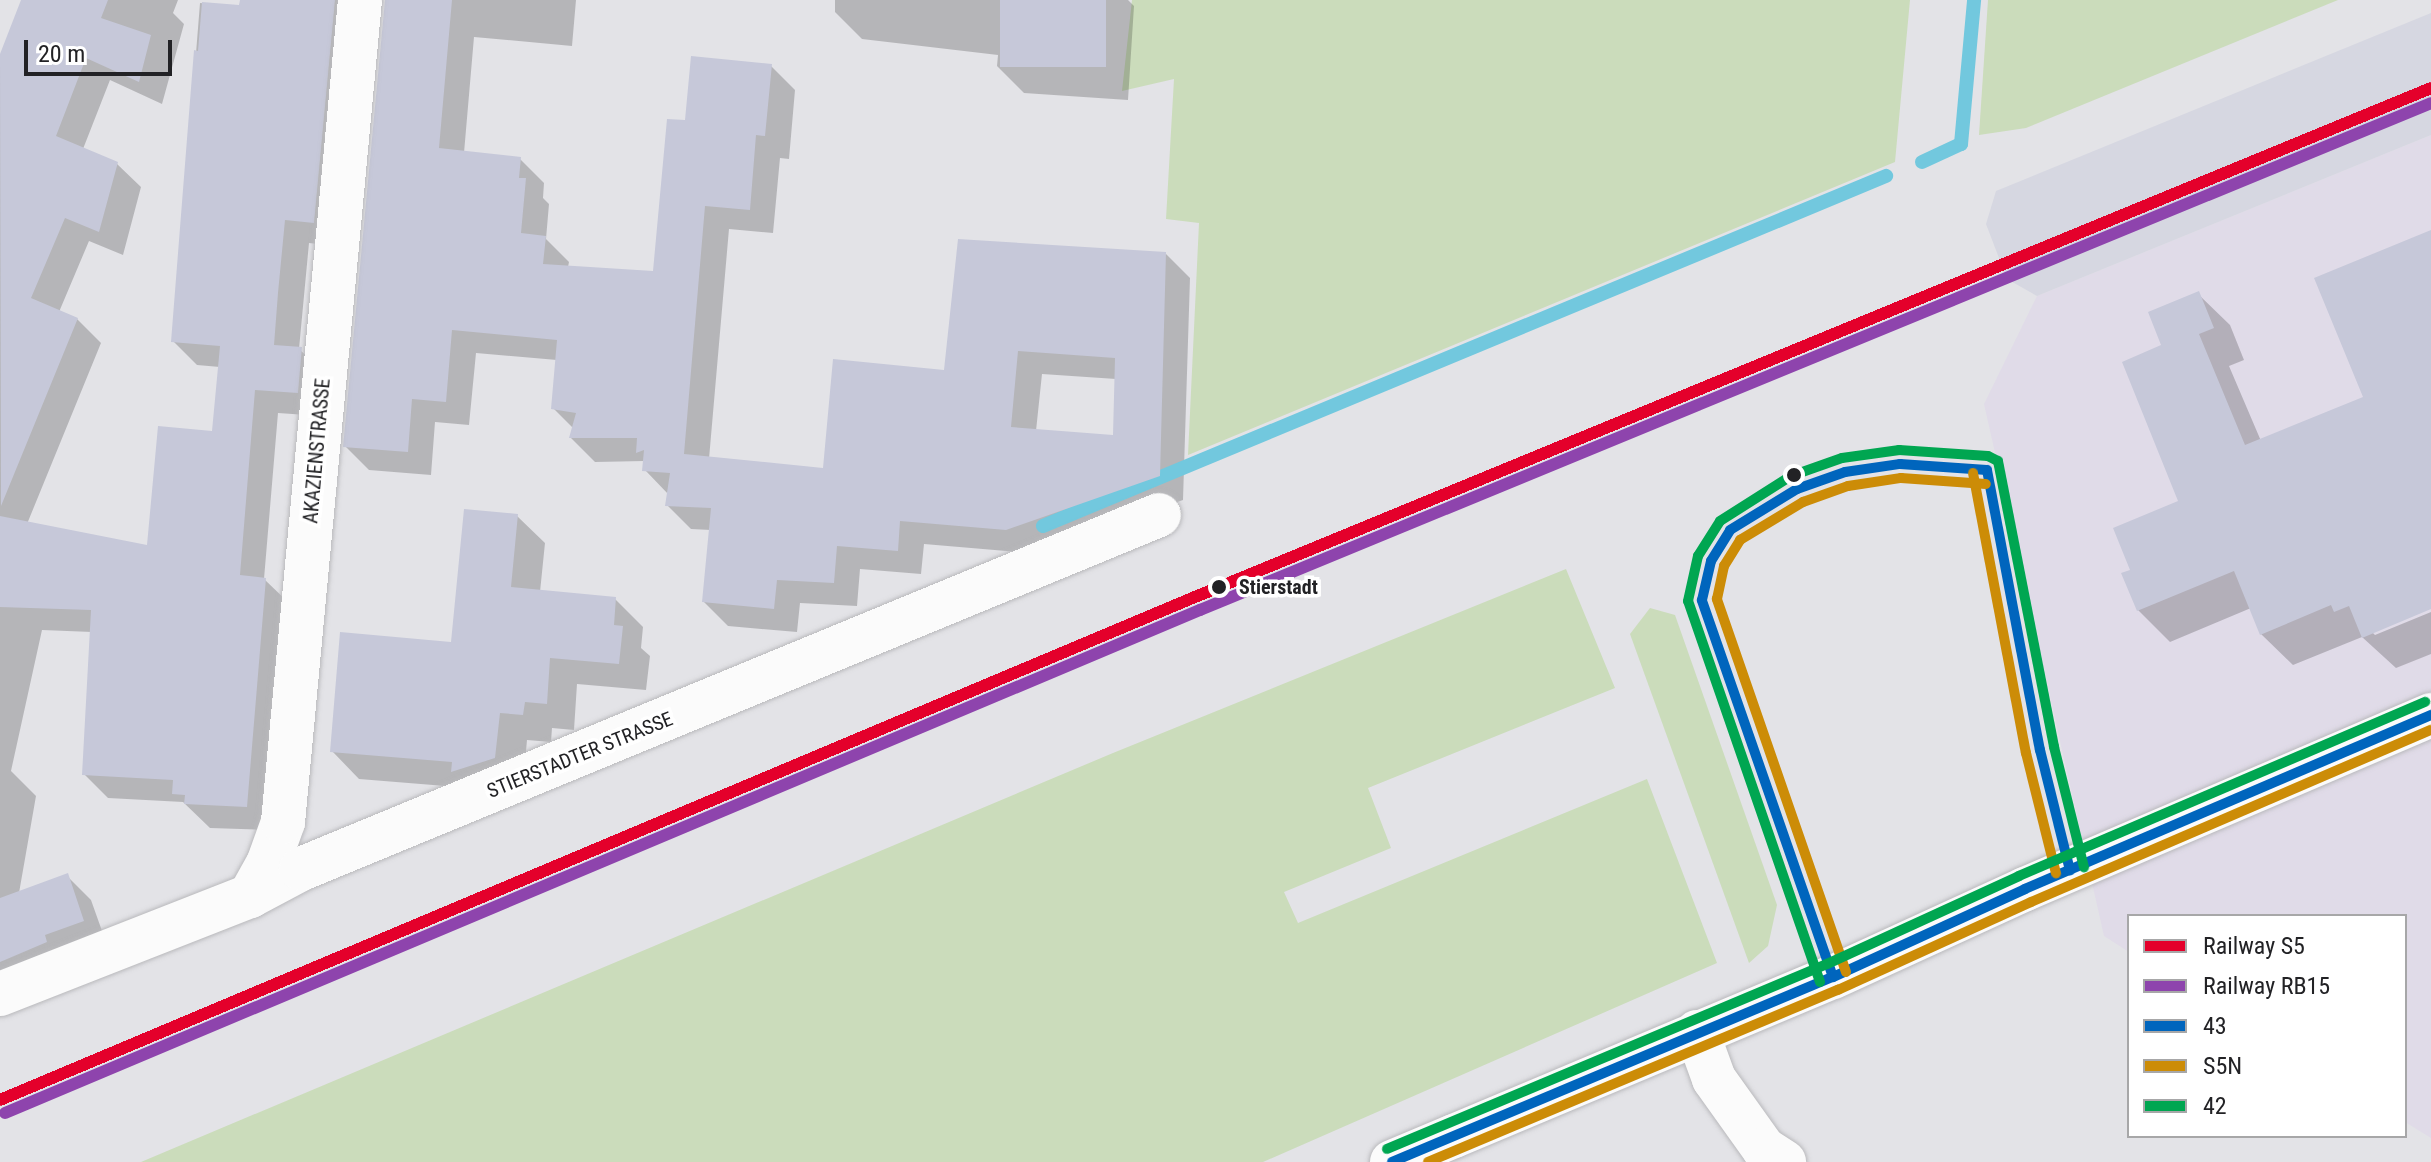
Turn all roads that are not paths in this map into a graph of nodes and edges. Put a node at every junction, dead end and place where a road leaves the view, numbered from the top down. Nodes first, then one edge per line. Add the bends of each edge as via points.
1 (360, 0) edge
2 (1159, 515) dead end
3 (2431, 715) edge
4 (250, 896) junction
5 (0, 994) edge
6 (1697, 1032) junction
7 (1392, 1162) edge
8 (1784, 1162) edge

1 - 4 street, AKAZIENSTRASSE via 283,822
2 - 4 street, STIERSTADTER STRASSE via 301,869
3 - 6 street
4 - 5 street, STIERSTADTER STRASSE
6 - 7 street
6 - 8 street via 1714,1079 1764,1149

